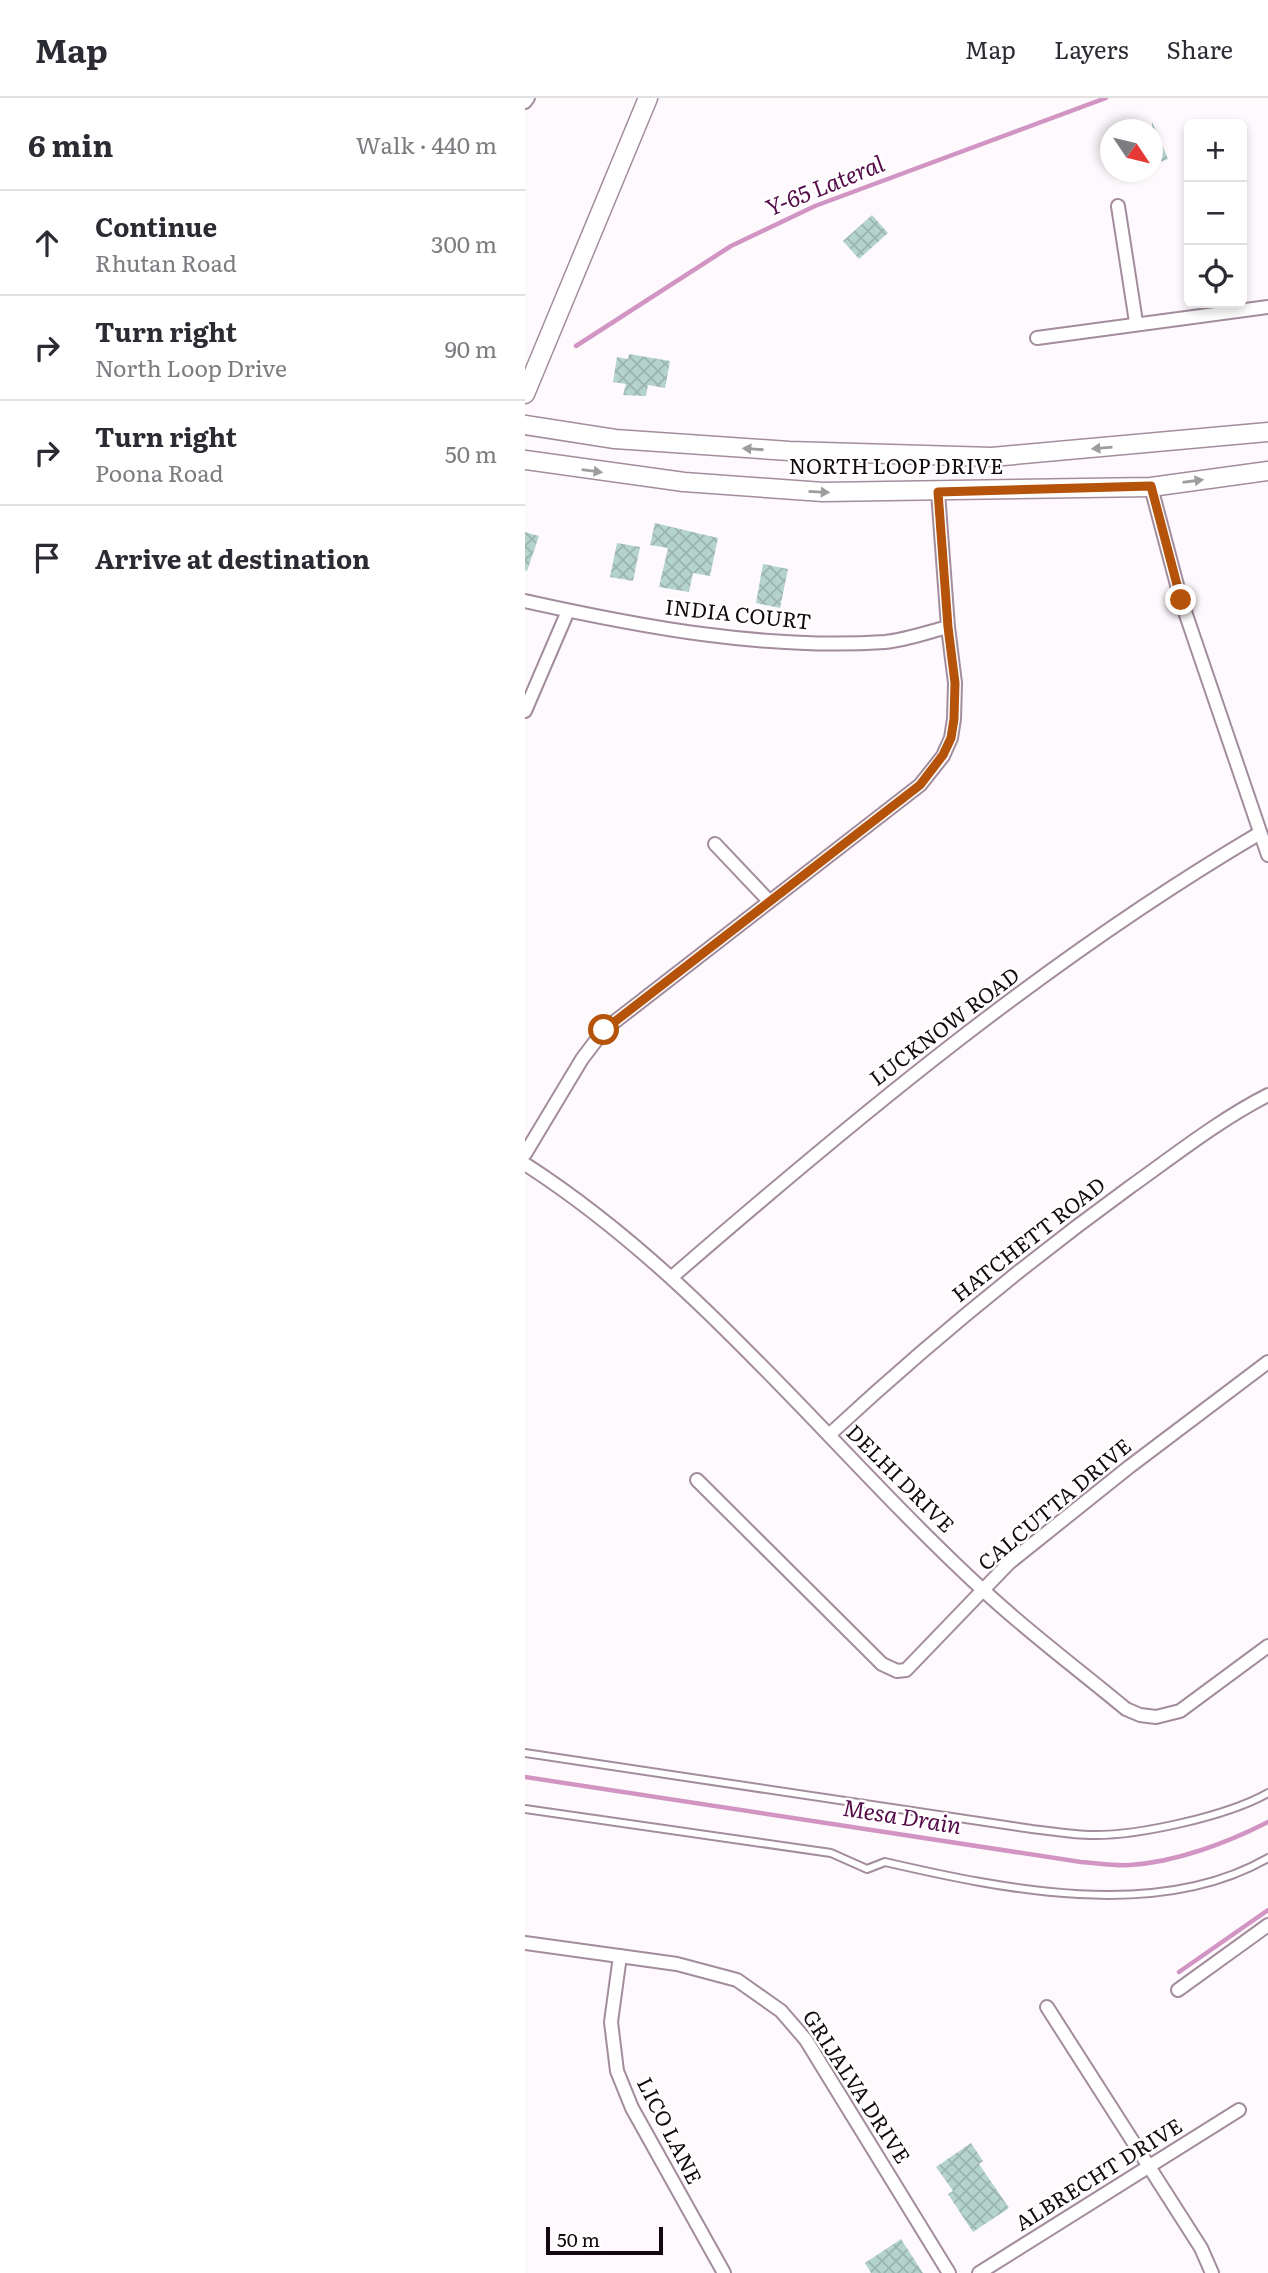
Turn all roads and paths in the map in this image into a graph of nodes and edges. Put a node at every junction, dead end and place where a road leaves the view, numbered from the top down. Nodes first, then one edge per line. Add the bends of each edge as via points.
1 (529, 98) edge
2 (648, 98) edge
3 (525, 102) edge
4 (1118, 206) dead end
5 (1268, 307) edge
6 (1136, 322) junction
7 (1037, 338) dead end
8 (525, 394) edge
9 (525, 425) edge
10 (1268, 432) edge
11 (525, 460) edge
12 (1268, 471) edge
13 (1151, 486) junction
14 (938, 492) junction
15 (525, 601) edge
16 (568, 611) junction
17 (948, 627) junction
18 (525, 711) edge
19 (1260, 833) junction
20 (715, 844) dead end
21 (1268, 855) edge
22 (769, 901) junction
23 (1268, 1095) edge
24 (525, 1154) edge
25 (525, 1164) edge
26 (672, 1278) junction
27 (1268, 1362) edge
28 (829, 1435) junction
29 (697, 1480) dead end
30 (983, 1590) junction
31 (1268, 1647) edge
32 (525, 1753) edge
33 (1268, 1793) edge
34 (525, 1809) edge
35 (1268, 1858) edge
36 (1268, 1925) edge
37 (525, 1943) edge
38 (620, 1956) junction
39 (1178, 1990) dead end
40 (1047, 2007) dead end
41 (1239, 2110) dead end
42 (1149, 2166) junction
43 (724, 2273) edge
44 (949, 2273) edge
45 (979, 2273) edge
46 (1212, 2273) edge

1 - 3 street
2 - 8 main road
4 - 6 street
5 - 6 street
6 - 7 street
10 -> 9 main road, NORTH LOOP DRIVE via 992,457 642,441
11 -> 14 main road, NORTH LOOP DRIVE via 684,482 823,492
13 -> 12 main road, NORTH LOOP DRIVE
13 - 14 main road, NORTH LOOP DRIVE
13 - 19 street via 1181,600
14 - 17 street
15 - 16 street, INDIA COURT
16 - 17 street, INDIA COURT via 716,636 784,641 888,642
16 - 18 street
17 - 22 street via 954,719 943,755 920,785
19 - 21 street
19 - 26 street, LUCKNOW ROAD via 1123,917 875,1104
20 - 22 street
22 - 24 street via 604,1030
23 - 28 street, HATCHETT ROAD via 1207,1132 1004,1281
25 - 26 street, DELHI DRIVE
26 - 28 street, DELHI DRIVE
27 - 30 street, CALCUTTA DRIVE via 1009,1563
28 - 30 street, DELHI DRIVE
29 - 30 street, CALCUTTA DRIVE via 889,1669 912,1667
30 - 31 street, DELHI DRIVE via 1126,1709 1140,1715 1156,1717 1180,1711
32 - 33 lane via 1093,1835 1183,1823 1248,1805
34 - 35 lane via 831,1853 867,1869 885,1862 1001,1885 1095,1895 1147,1894 1210,1881
36 - 39 street
37 - 38 street, GRIJALVA DRIVE
38 - 43 street, LICO LANE via 611,2022 617,2071 632,2108
38 - 44 street, GRIJALVA DRIVE via 702,1969 737,1980 781,2011 806,2040
40 - 42 street
41 - 42 street, ALBRECHT DRIVE
42 - 45 street, ALBRECHT DRIVE
42 - 46 street

